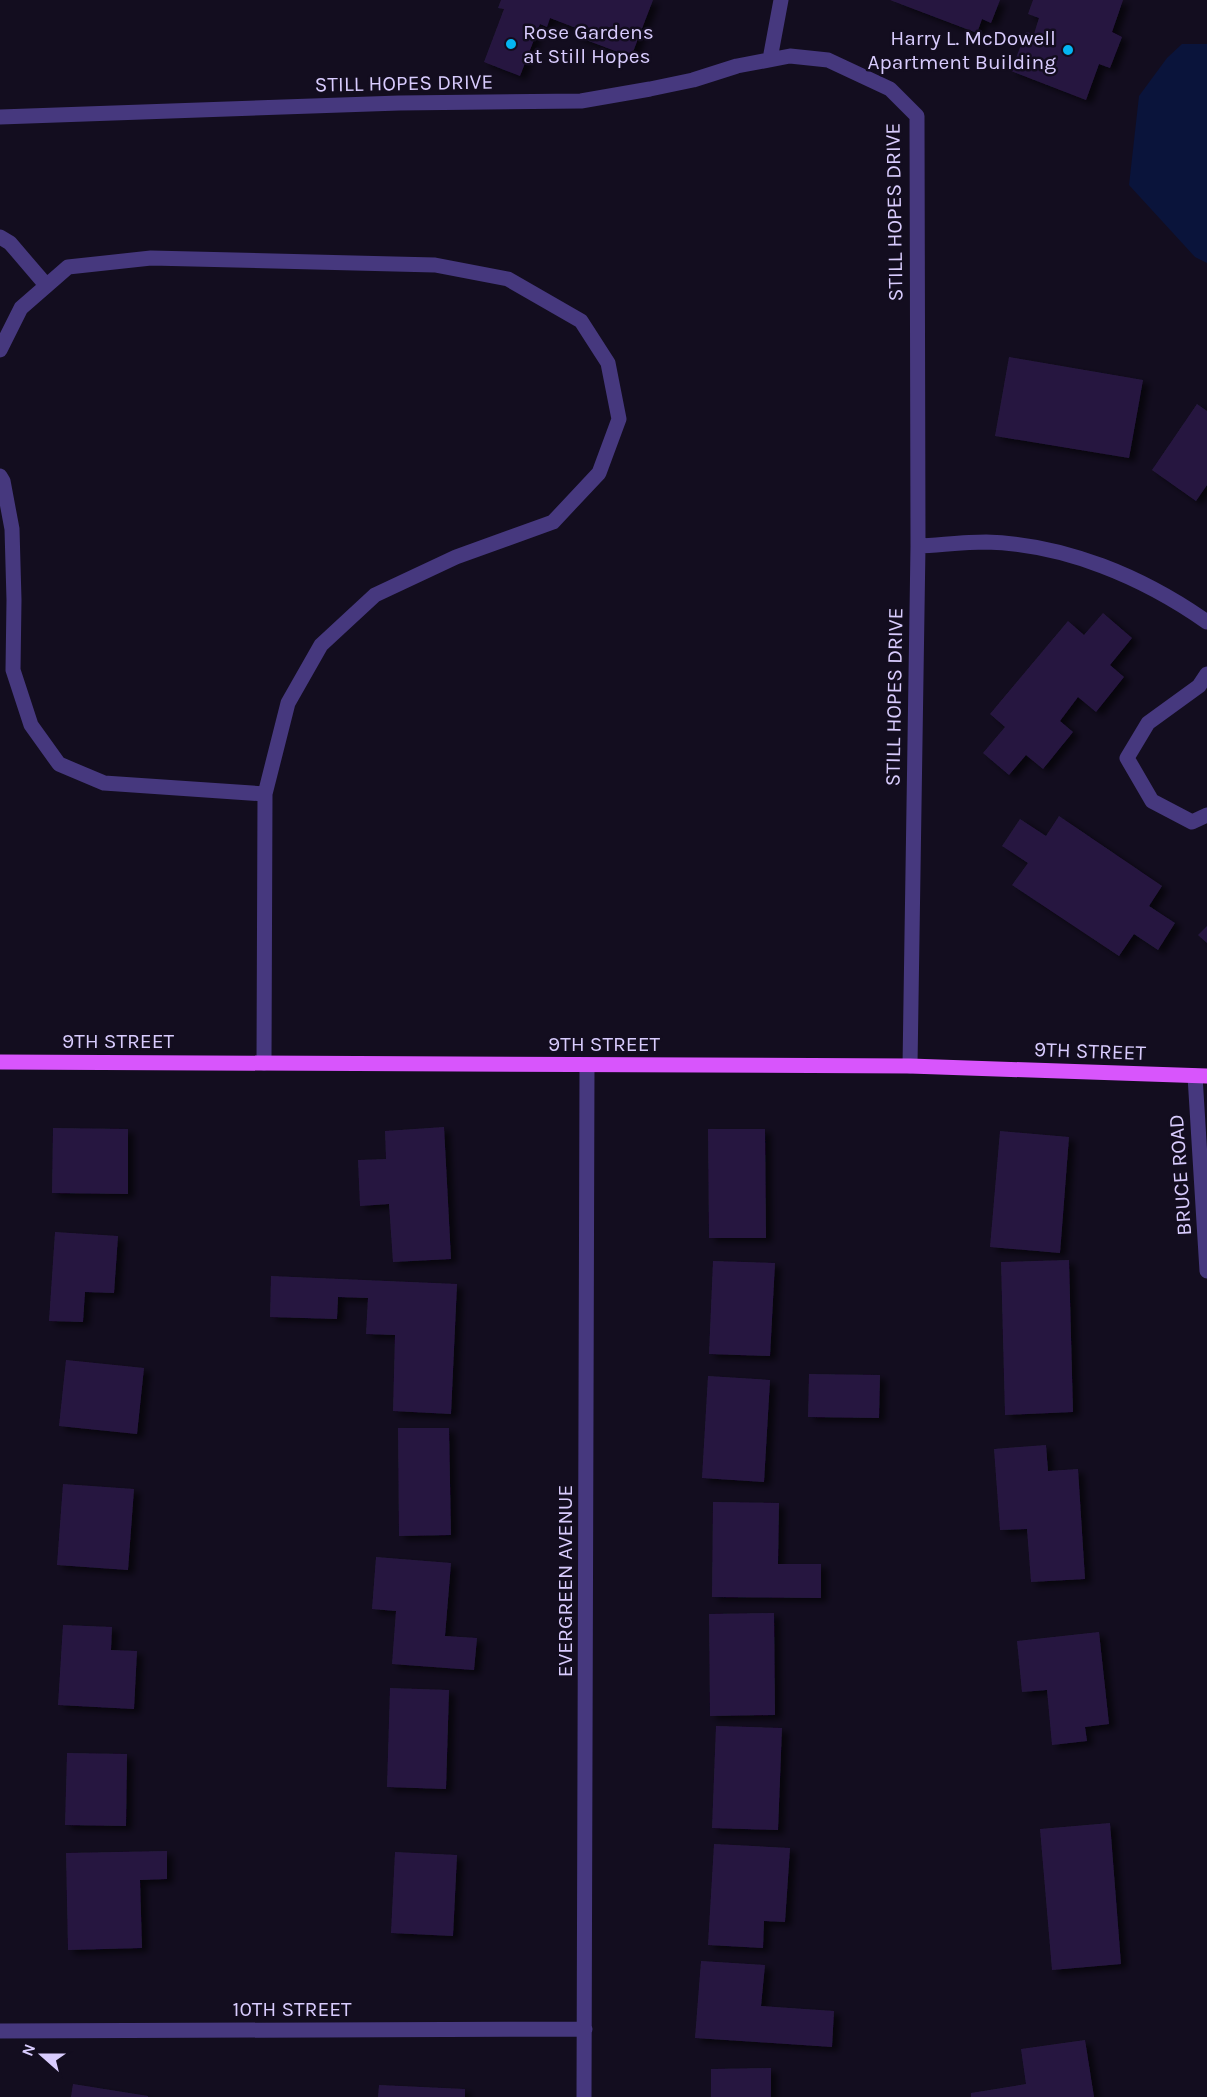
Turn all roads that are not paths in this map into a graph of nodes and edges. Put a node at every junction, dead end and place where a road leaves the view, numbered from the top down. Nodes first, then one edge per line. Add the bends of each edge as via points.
1 (781, 0) edge
2 (770, 59) junction
3 (0, 117) edge
4 (0, 237) edge
5 (46, 285) junction
6 (0, 350) edge
7 (0, 476) edge
8 (918, 546) junction
9 (1207, 622) edge
10 (1207, 674) edge
11 (265, 794) junction
12 (1207, 815) edge
13 (0, 1062) edge
14 (264, 1063) junction
15 (587, 1065) junction
16 (910, 1066) junction
17 (1201, 1076) edge
18 (1207, 1271) edge
19 (585, 2029) junction
20 (0, 2031) edge
21 (585, 2097) edge

1 - 2 street
2 - 3 street, STILL HOPES DRIVE via 693,80 581,101 399,103
2 - 8 street, STILL HOPES DRIVE via 790,56 828,60 890,89 917,116
4 - 5 street via 10,243
5 - 6 street via 21,308
5 - 11 street via 68,267 151,258 435,265 508,279 580,321 608,363 619,419 599,473 553,522 456,557 375,595 321,645 288,703
7 - 11 street via 12,529 13,670 31,725 59,764 104,783
8 - 9 street via 986,542 1073,556 1117,571 1179,602
8 - 16 street, STILL HOPES DRIVE
10 - 12 street via 1199,686 1148,723 1127,758 1152,801 1191,822
11 - 14 street
13 - 14 main road, 9TH STREET
14 - 15 main road, 9TH STREET
15 - 16 main road, 9TH STREET
15 - 19 street, EVERGREEN AVENUE
16 - 17 main road, 9TH STREET
17 - 18 street, BRUCE ROAD
19 - 20 street, 10TH STREET
19 - 21 street, EVERGREEN AVENUE

